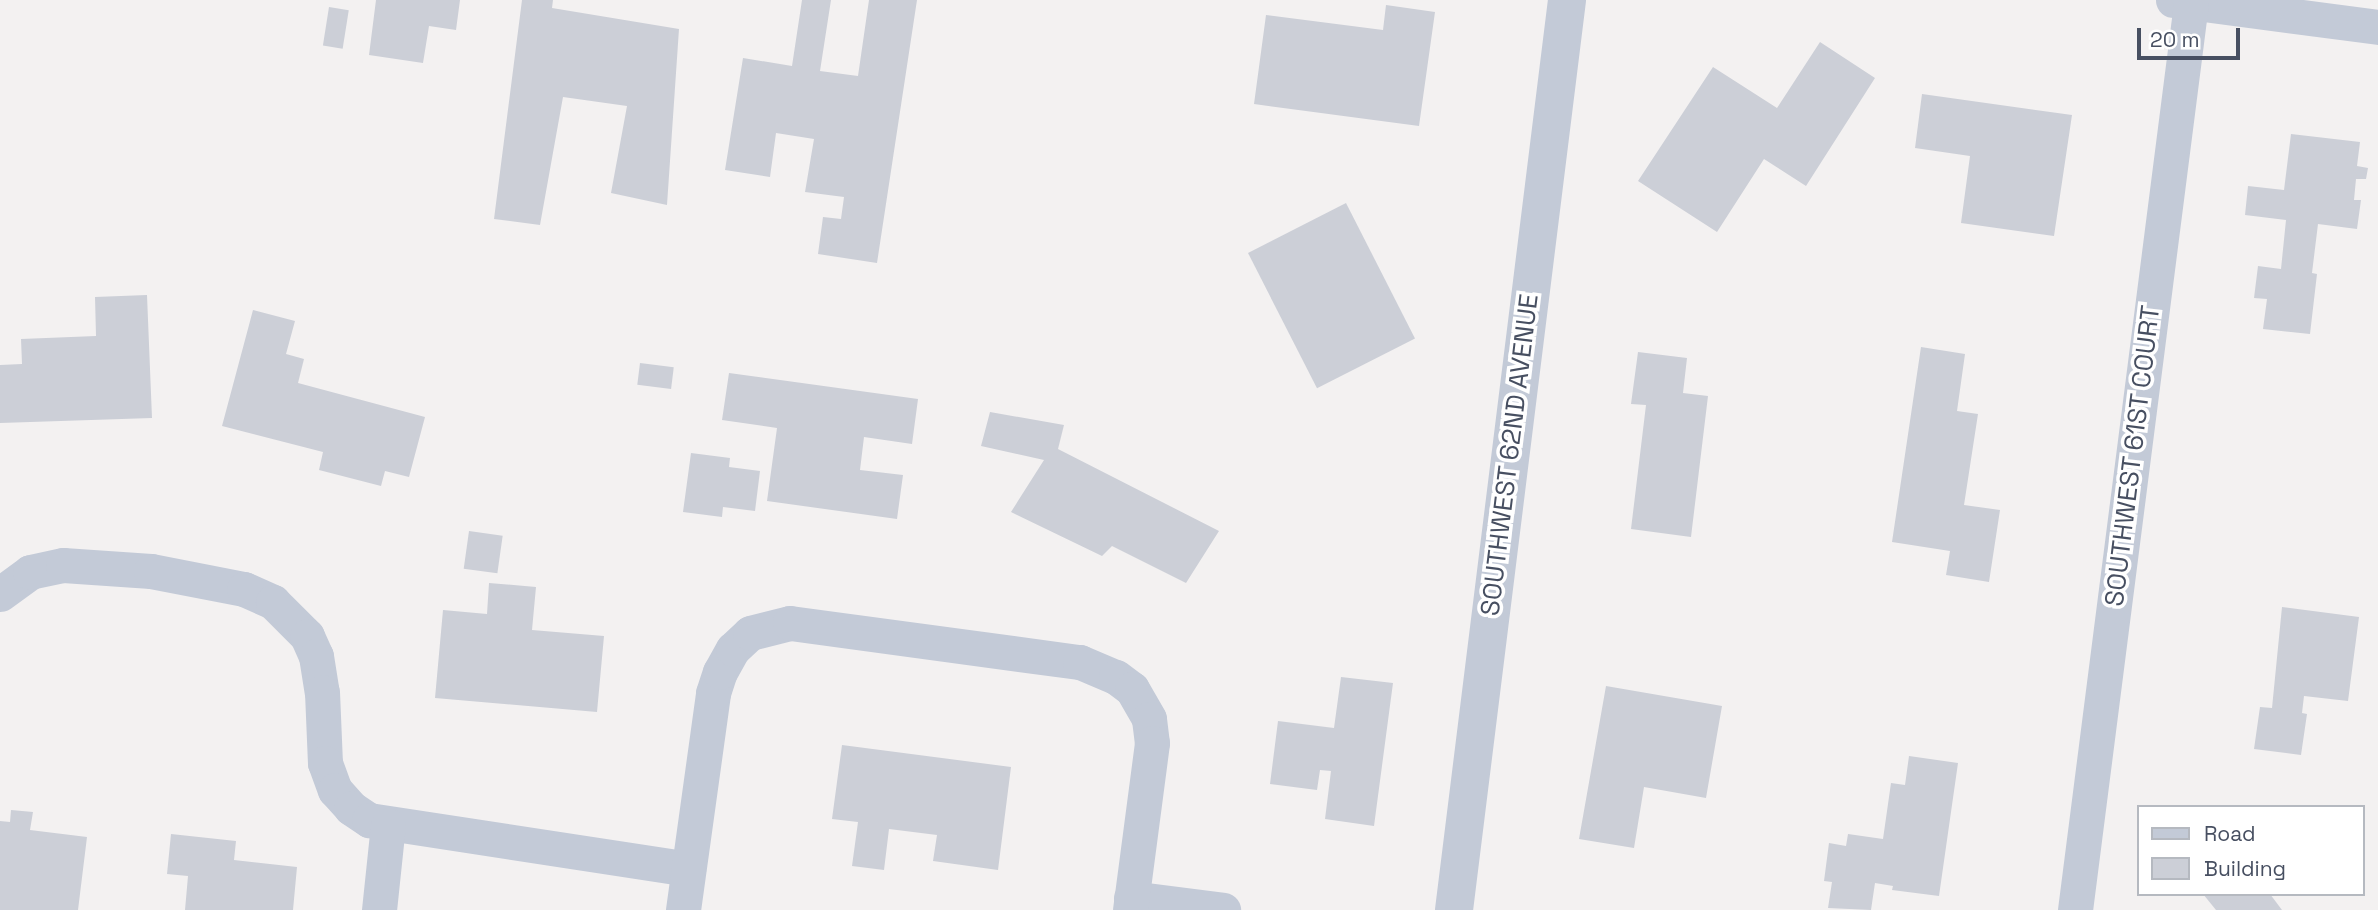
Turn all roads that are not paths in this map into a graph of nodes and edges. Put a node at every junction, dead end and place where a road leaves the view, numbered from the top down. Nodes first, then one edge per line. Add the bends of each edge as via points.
1 (1567, 0) edge
2 (2182, 1) edge
3 (2378, 27) edge
4 (0, 594) edge
5 (388, 825) junction
6 (688, 869) junction
7 (1131, 904) edge
8 (379, 910) edge
9 (683, 910) edge
10 (1223, 910) edge
11 (1454, 910) edge
12 (2075, 910) edge

1 - 11 street, SOUTHWEST 62ND AVENUE
2 - 3 street
2 - 12 street, SOUTHWEST 61ST COURT
4 - 5 street via 30,572 94,565 205,579 272,601 307,636 316,656 325,763 335,790 369,820
5 - 6 street
5 - 8 street
6 - 7 street via 713,693 733,649 750,634 771,626 811,625 1080,662 1132,689 1149,719 1152,743
6 - 9 street
7 - 10 street

